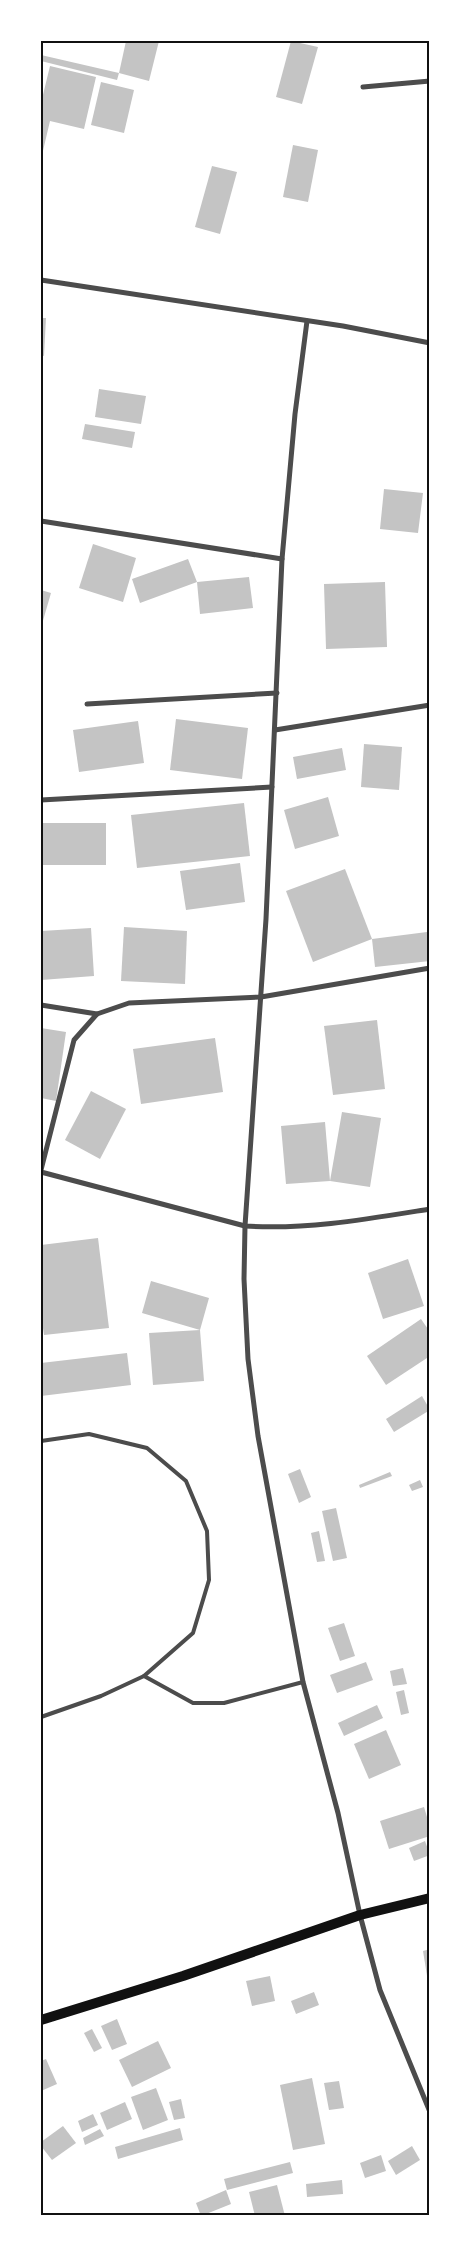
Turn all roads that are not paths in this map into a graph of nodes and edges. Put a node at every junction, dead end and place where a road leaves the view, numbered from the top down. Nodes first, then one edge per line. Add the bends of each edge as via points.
1 (430, 81) edge
2 (363, 87) dead end
3 (41, 280) edge
4 (307, 321) junction
5 (430, 343) edge
6 (41, 521) edge
7 (282, 559) junction
8 (277, 693) junction
9 (87, 704) dead end
10 (430, 705) edge
11 (275, 730) junction
12 (272, 787) junction
13 (41, 800) edge
14 (430, 968) edge
15 (261, 997) junction
16 (41, 1005) edge
17 (97, 1014) junction
18 (41, 1171) edge
19 (430, 1209) edge
20 (245, 1226) junction
21 (41, 1442) edge
22 (144, 1676) junction
23 (303, 1682) junction
24 (41, 1717) edge
25 (430, 1898) edge
26 (360, 1915) junction
27 (41, 2020) edge
28 (430, 2112) edge

1 - 2 street
3 - 4 street
4 - 5 street
4 - 7 street
6 - 7 street
7 - 8 street
8 - 9 street
8 - 11 street
10 - 11 street
11 - 12 street
12 - 13 street
12 - 15 street
14 - 15 street
15 - 17 street via 129,1003
15 - 20 street
16 - 17 street
17 - 18 street via 74,1040
18 - 20 street
19 - 20 street via 331,1225
20 - 23 street via 248,1359 258,1436
21 - 22 lane via 89,1434 147,1448 186,1481 207,1531 209,1580 193,1633
22 - 23 lane via 194,1703 224,1703
22 - 24 lane via 101,1696
23 - 26 street via 338,1813
25 - 26 main road
26 - 27 main road via 183,1976
26 - 28 street via 380,1990

